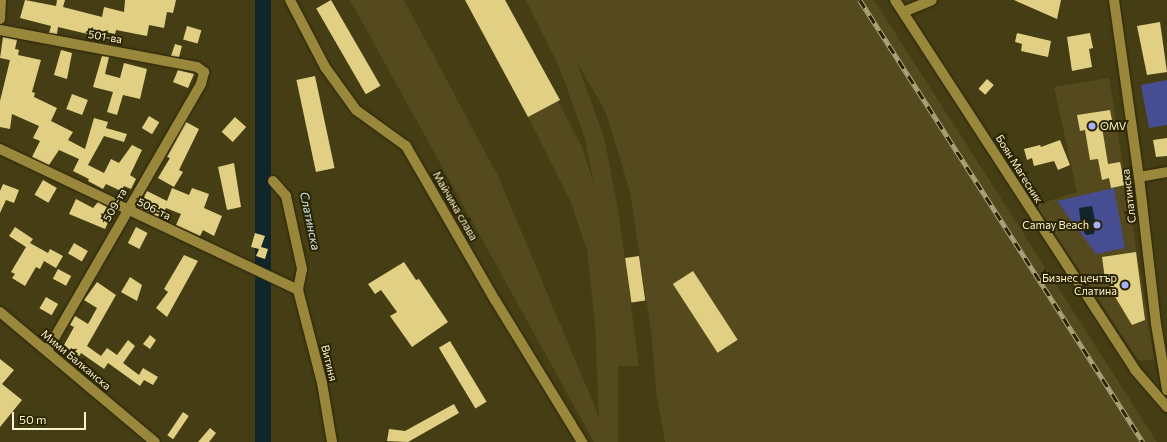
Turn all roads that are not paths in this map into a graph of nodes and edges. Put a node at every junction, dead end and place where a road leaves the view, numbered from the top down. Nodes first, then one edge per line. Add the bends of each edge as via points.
1 (1, 0) edge
2 (290, 0) edge
3 (895, 0) edge
4 (932, 0) edge
5 (1114, 0) edge
6 (903, 12) junction
7 (0, 19) edge
8 (0, 30) edge
9 (204, 72) joint
10 (0, 149) edge
11 (1167, 172) edge
12 (1140, 177) junction
13 (273, 180) dead end
14 (127, 209) junction
15 (298, 290) junction
16 (0, 312) edge
17 (47, 351) junction
18 (1167, 390) edge
19 (1167, 407) edge
20 (155, 442) edge
21 (332, 442) edge
22 (582, 442) edge

1 - 7 street
2 - 22 street, Майчина слава via 325,67 356,110 406,146 495,300
3 - 6 street, Боян Магесник
4 - 6 street
5 - 12 street, Слатинска
6 - 19 street, Боян Магесник via 1135,370
8 - 9 street, 501-ва via 197,66
9 - 14 street, 509-та via 201,84
10 - 14 street, 506-та
11 - 12 street
12 - 18 street, Слатинска via 1156,324
13 - 15 street via 286,196 302,269
14 - 15 street, 506-та
14 - 17 street, 509-та
15 - 21 street, Витиня via 322,383
16 - 17 street, Мими Балканска
17 - 20 street, Мими Балканска

